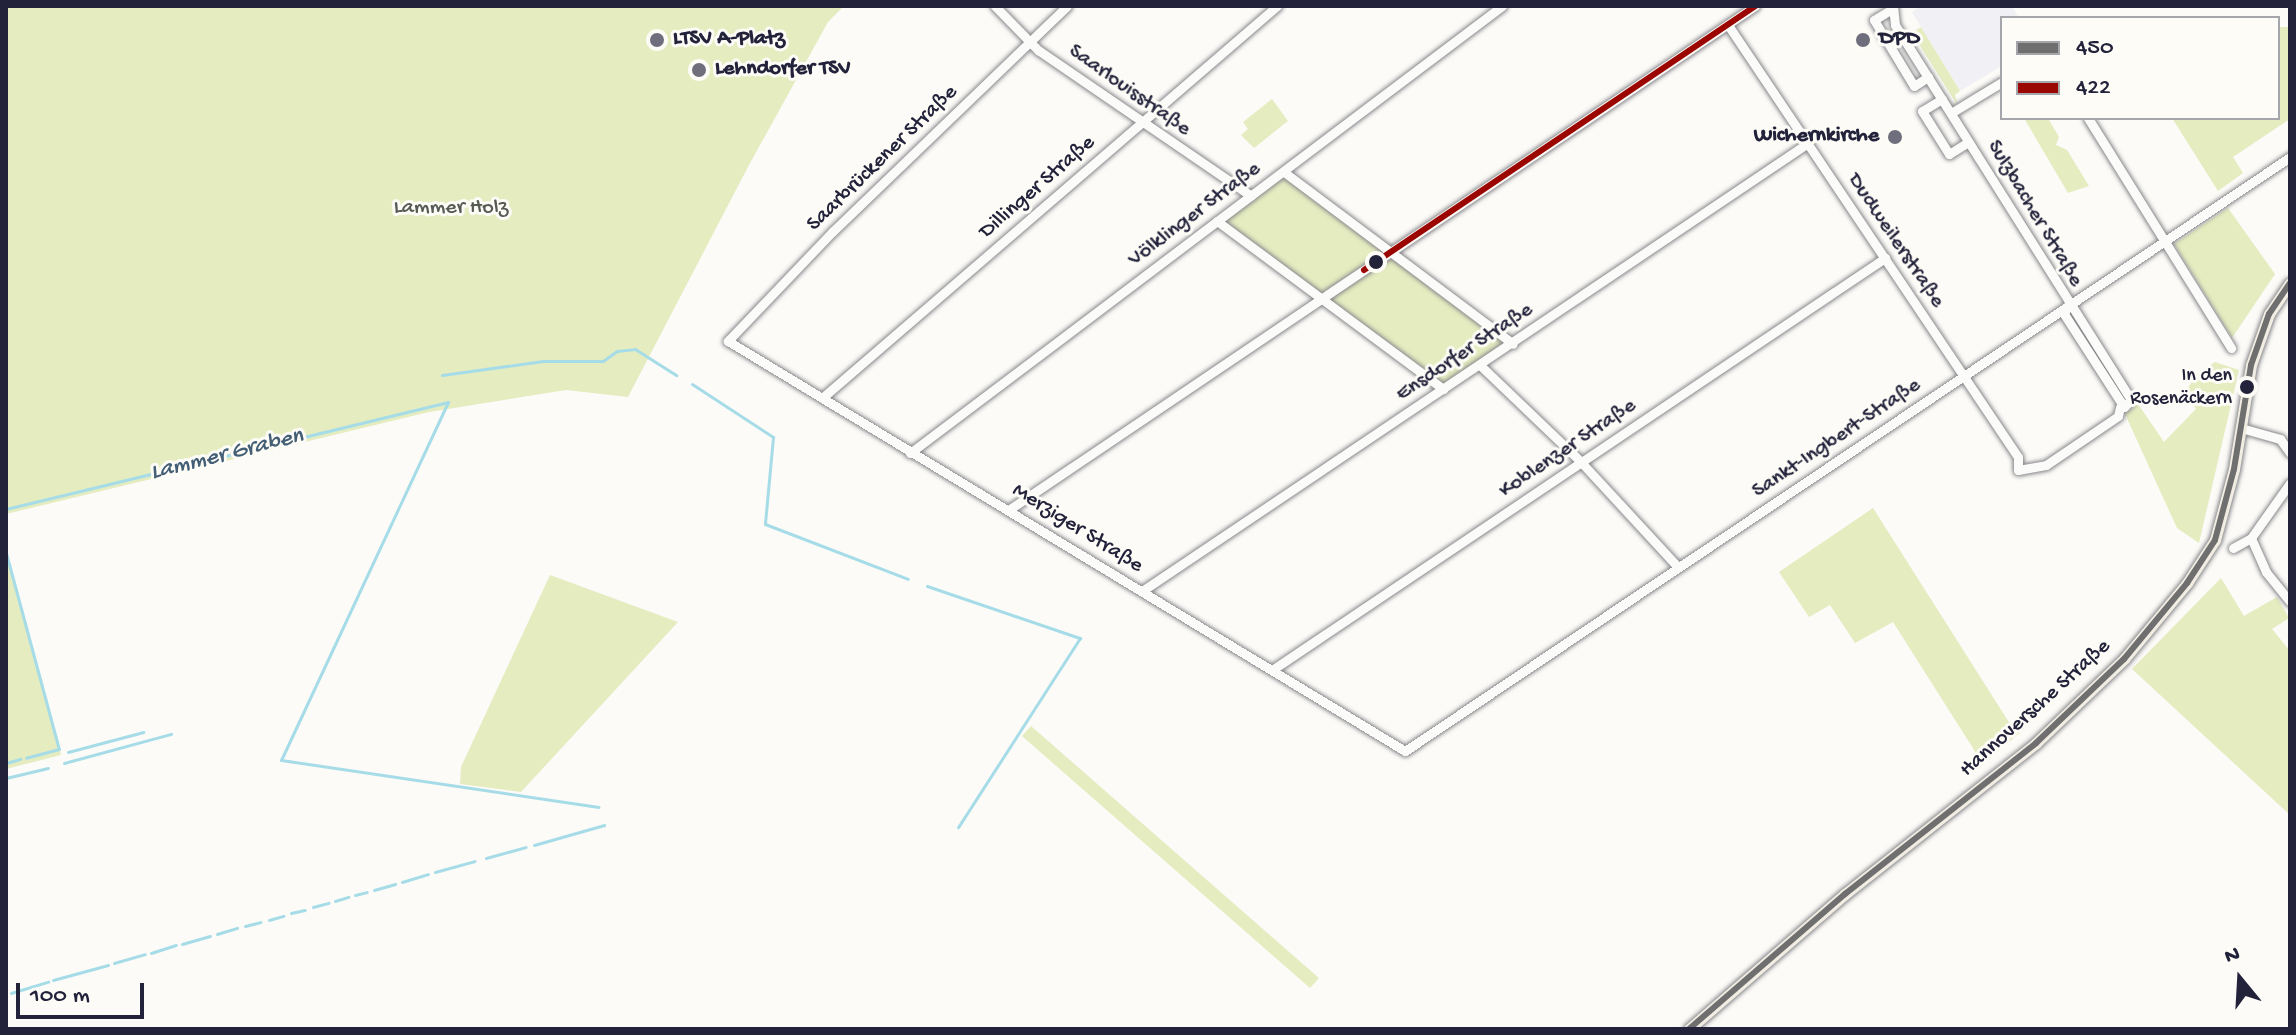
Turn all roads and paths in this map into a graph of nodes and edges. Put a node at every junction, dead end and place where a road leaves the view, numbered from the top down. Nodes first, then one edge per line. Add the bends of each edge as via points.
1 (995, 6) edge
2 (1067, 6) edge
3 (1277, 6) edge
4 (1502, 6) edge
5 (1755, 6) edge
6 (1892, 8) edge
7 (1728, 25) junction
8 (1030, 42) junction
9 (1928, 77) junction
10 (2000, 83) edge
11 (1942, 99) junction
12 (1951, 113) junction
13 (2089, 120) edge
14 (1142, 122) junction
15 (1968, 142) junction
16 (1808, 143) junction
17 (2290, 157) edge
18 (1284, 172) junction
19 (1251, 196) junction
20 (1217, 221) junction
21 (2164, 241) junction
22 (1391, 251) junction
23 (1885, 258) junction
24 (2290, 283) edge
25 (1324, 299) junction
26 (2068, 305) junction
27 (728, 341) joint
28 (1513, 344) junction
29 (2231, 348) dead end
30 (1480, 365) junction
31 (1964, 375) junction
32 (1443, 389) junction
33 (822, 398) junction
34 (2241, 428) junction
35 (2289, 449) edge
36 (910, 453) junction
37 (1581, 462) junction
38 (2029, 472) joint
39 (2290, 483) edge
40 (1010, 509) junction
41 (2251, 538) junction
42 (2233, 548) dead end
43 (1678, 567) junction
44 (2278, 583) junction
45 (2290, 585) edge
46 (1142, 591) junction
47 (2290, 602) edge
48 (1272, 670) junction
49 (1405, 751) joint
50 (1689, 1029) edge

1 - 8 street, Saarlouisstraße
2 - 8 street, Saarbrückener Straße
3 - 14 street, Dillinger Straße
4 - 18 street, Völklinger Straße
5 - 7 street
6 - 9 street, Sulzbacher Straße via 1895,25
6 - 9 street, Sulzbacher Straße via 1874,20 1914,86
7 - 16 street, Dudweilerstraße
7 - 22 street
8 - 14 street, Saarlouisstraße
8 - 27 street, Saarbrückener Straße via 832,232
9 - 11 street, Sulzbacher Straße
10 - 12 street
11 - 12 street, Sulzbacher Straße
11 - 15 street, Sulzbacher Straße via 1922,111 1949,154
12 - 15 street, Sulzbacher Straße
13 - 21 street
14 - 19 street, Saarlouisstraße
14 - 33 street, Dillinger Straße
15 - 26 street, Sulzbacher Straße
16 - 23 street, Dudweilerstraße
16 - 28 street, Ensdorfer Straße
17 - 21 street, Sankt-Ingbert-Straße
18 - 19 street, Völklinger Straße
18 - 22 street
19 - 20 street, Völklinger Straße
20 - 25 street
20 - 36 street, Völklinger Straße
21 - 26 street, Sankt-Ingbert-Straße
21 - 29 street
22 - 25 street
22 - 28 street
23 - 31 street, Dudweilerstraße
23 - 37 street, Koblenzer Straße
24 - 34 main road, Hannoversche Straße via 2257,345
25 - 32 street
25 - 40 street
26 - 31 street, Sankt-Ingbert-Straße
26 - 38 street, Sulzbacher Straße via 2064,314 2120,407 2118,416
27 - 33 street, Merziger Straße
28 - 30 street, Ensdorfer Straße
30 - 32 street, Ensdorfer Straße
30 - 37 street
31 - 38 street, Dudweilerstraße via 2018,457 2018,470
31 - 43 street, Sankt-Ingbert-Straße
32 - 46 street, Ensdorfer Straße
33 - 36 street, Merziger Straße
34 - 35 street via 2280,439
34 - 50 main road, Hannoversche Straße via 2215,540 2124,659 2036,743 1845,894
36 - 40 street, Merziger Straße
37 - 43 street
37 - 48 street, Koblenzer Straße
39 - 41 street
40 - 46 street, Merziger Straße
41 - 42 street
41 - 44 street via 2266,572
43 - 49 street, Sankt-Ingbert-Straße
44 - 45 street
44 - 47 street
46 - 48 street, Merziger Straße
48 - 49 street, Merziger Straße

